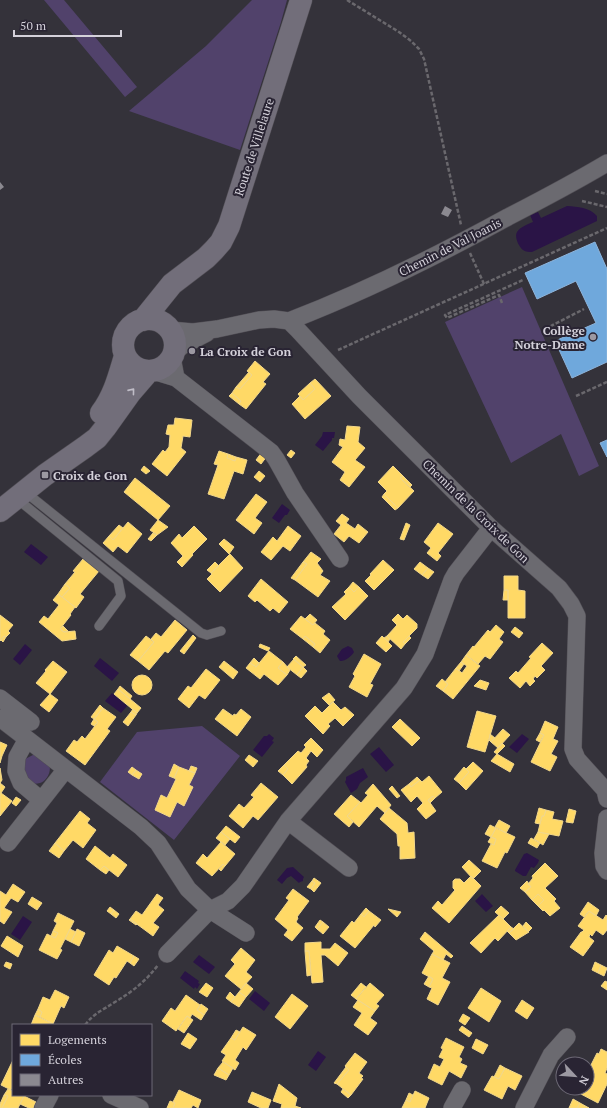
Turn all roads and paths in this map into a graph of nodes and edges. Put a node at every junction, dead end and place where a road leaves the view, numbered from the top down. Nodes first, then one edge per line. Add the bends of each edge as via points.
1 (301, 0) edge
2 (347, 0) edge
3 (607, 163) edge
4 (595, 191) dead end
5 (607, 194) edge
6 (582, 201) dead end
7 (607, 207) edge
8 (607, 229) edge
9 (464, 241) junction
10 (181, 278) junction
11 (523, 280) dead end
12 (502, 303) dead end
13 (584, 309) dead end
14 (143, 320) junction
15 (289, 322) junction
16 (217, 329) junction
17 (545, 329) dead end
18 (170, 330) junction
19 (335, 352) dead end
20 (125, 356) junction
21 (174, 363) junction
22 (151, 371) junction
23 (607, 382) edge
24 (576, 396) dead end
25 (45, 475) junction
26 (13, 500) edge
27 (491, 528) junction
28 (340, 559) dead end
29 (99, 626) dead end
30 (221, 631) dead end
31 (0, 698) edge
32 (0, 718) edge
33 (29, 731) junction
34 (66, 769) junction
35 (607, 799) edge
36 (42, 800) junction
37 (607, 818) edge
38 (288, 821) junction
39 (8, 843) dead end
40 (349, 868) dead end
41 (607, 871) edge
42 (210, 910) junction
43 (246, 933) dead end
44 (167, 954) joint
45 (86, 1024) edge
46 (567, 1037) dead end
47 (462, 1090) dead end
48 (49, 1096) edge
49 (113, 1096) edge
50 (43, 1108) edge
51 (140, 1108) edge
52 (452, 1108) edge
53 (524, 1108) edge

1 - 10 main road, Route de Villelaure via 229,226 214,250
2 - 9 path via 411,41 424,59
3 - 9 street, Chemin de Val Joanis
4 - 5 path
6 - 7 path
8 - 19 path
9 - 15 street, Chemin de Val Joanis via 368,288
10 - 14 main road, Route de Villelaure via 165,291
10 - 18 main road via 168,318
11 - 12 path via 445,315 447,318 499,295
13 - 17 path
14 - 18 main road via 158,320
14 - 20 main road via 134,323 128,330 124,338
15 - 16 street via 259,320
15 - 27 street, Chemin de la Croix de Gon
16 - 18 street via 193,332
16 - 21 street via 182,346
18 - 21 main road via 174,341
20 - 22 main road via 135,367
20 - 25 main road via 117,384 105,408 75,446
21 - 22 main road
21 - 28 street via 276,459 295,493
25 -> 22 main road via 97,438 130,393
23 - 24 path
25 - 26 main road
26 - 29 lane via 118,581 121,596
26 - 30 lane via 201,633 206,635
27 - 35 street, Chemin de la Croix de Gon via 559,588 572,604 577,616 573,749 577,758 605,790
27 - 38 street via 452,580 425,654 404,688
31 - 33 street
32 - 33 street
33 - 34 street
33 - 36 street via 17,757 16,772 21,783
34 - 36 street
34 - 42 street via 158,843 188,889
36 - 39 street
37 - 41 street via 603,853
38 - 40 street
38 - 42 street via 242,886 228,901
42 - 43 street
42 - 44 street
44 - 45 path via 136,988 100,1011
46 - 53 street via 551,1055
47 - 52 street
48 - 50 street
49 - 51 street

